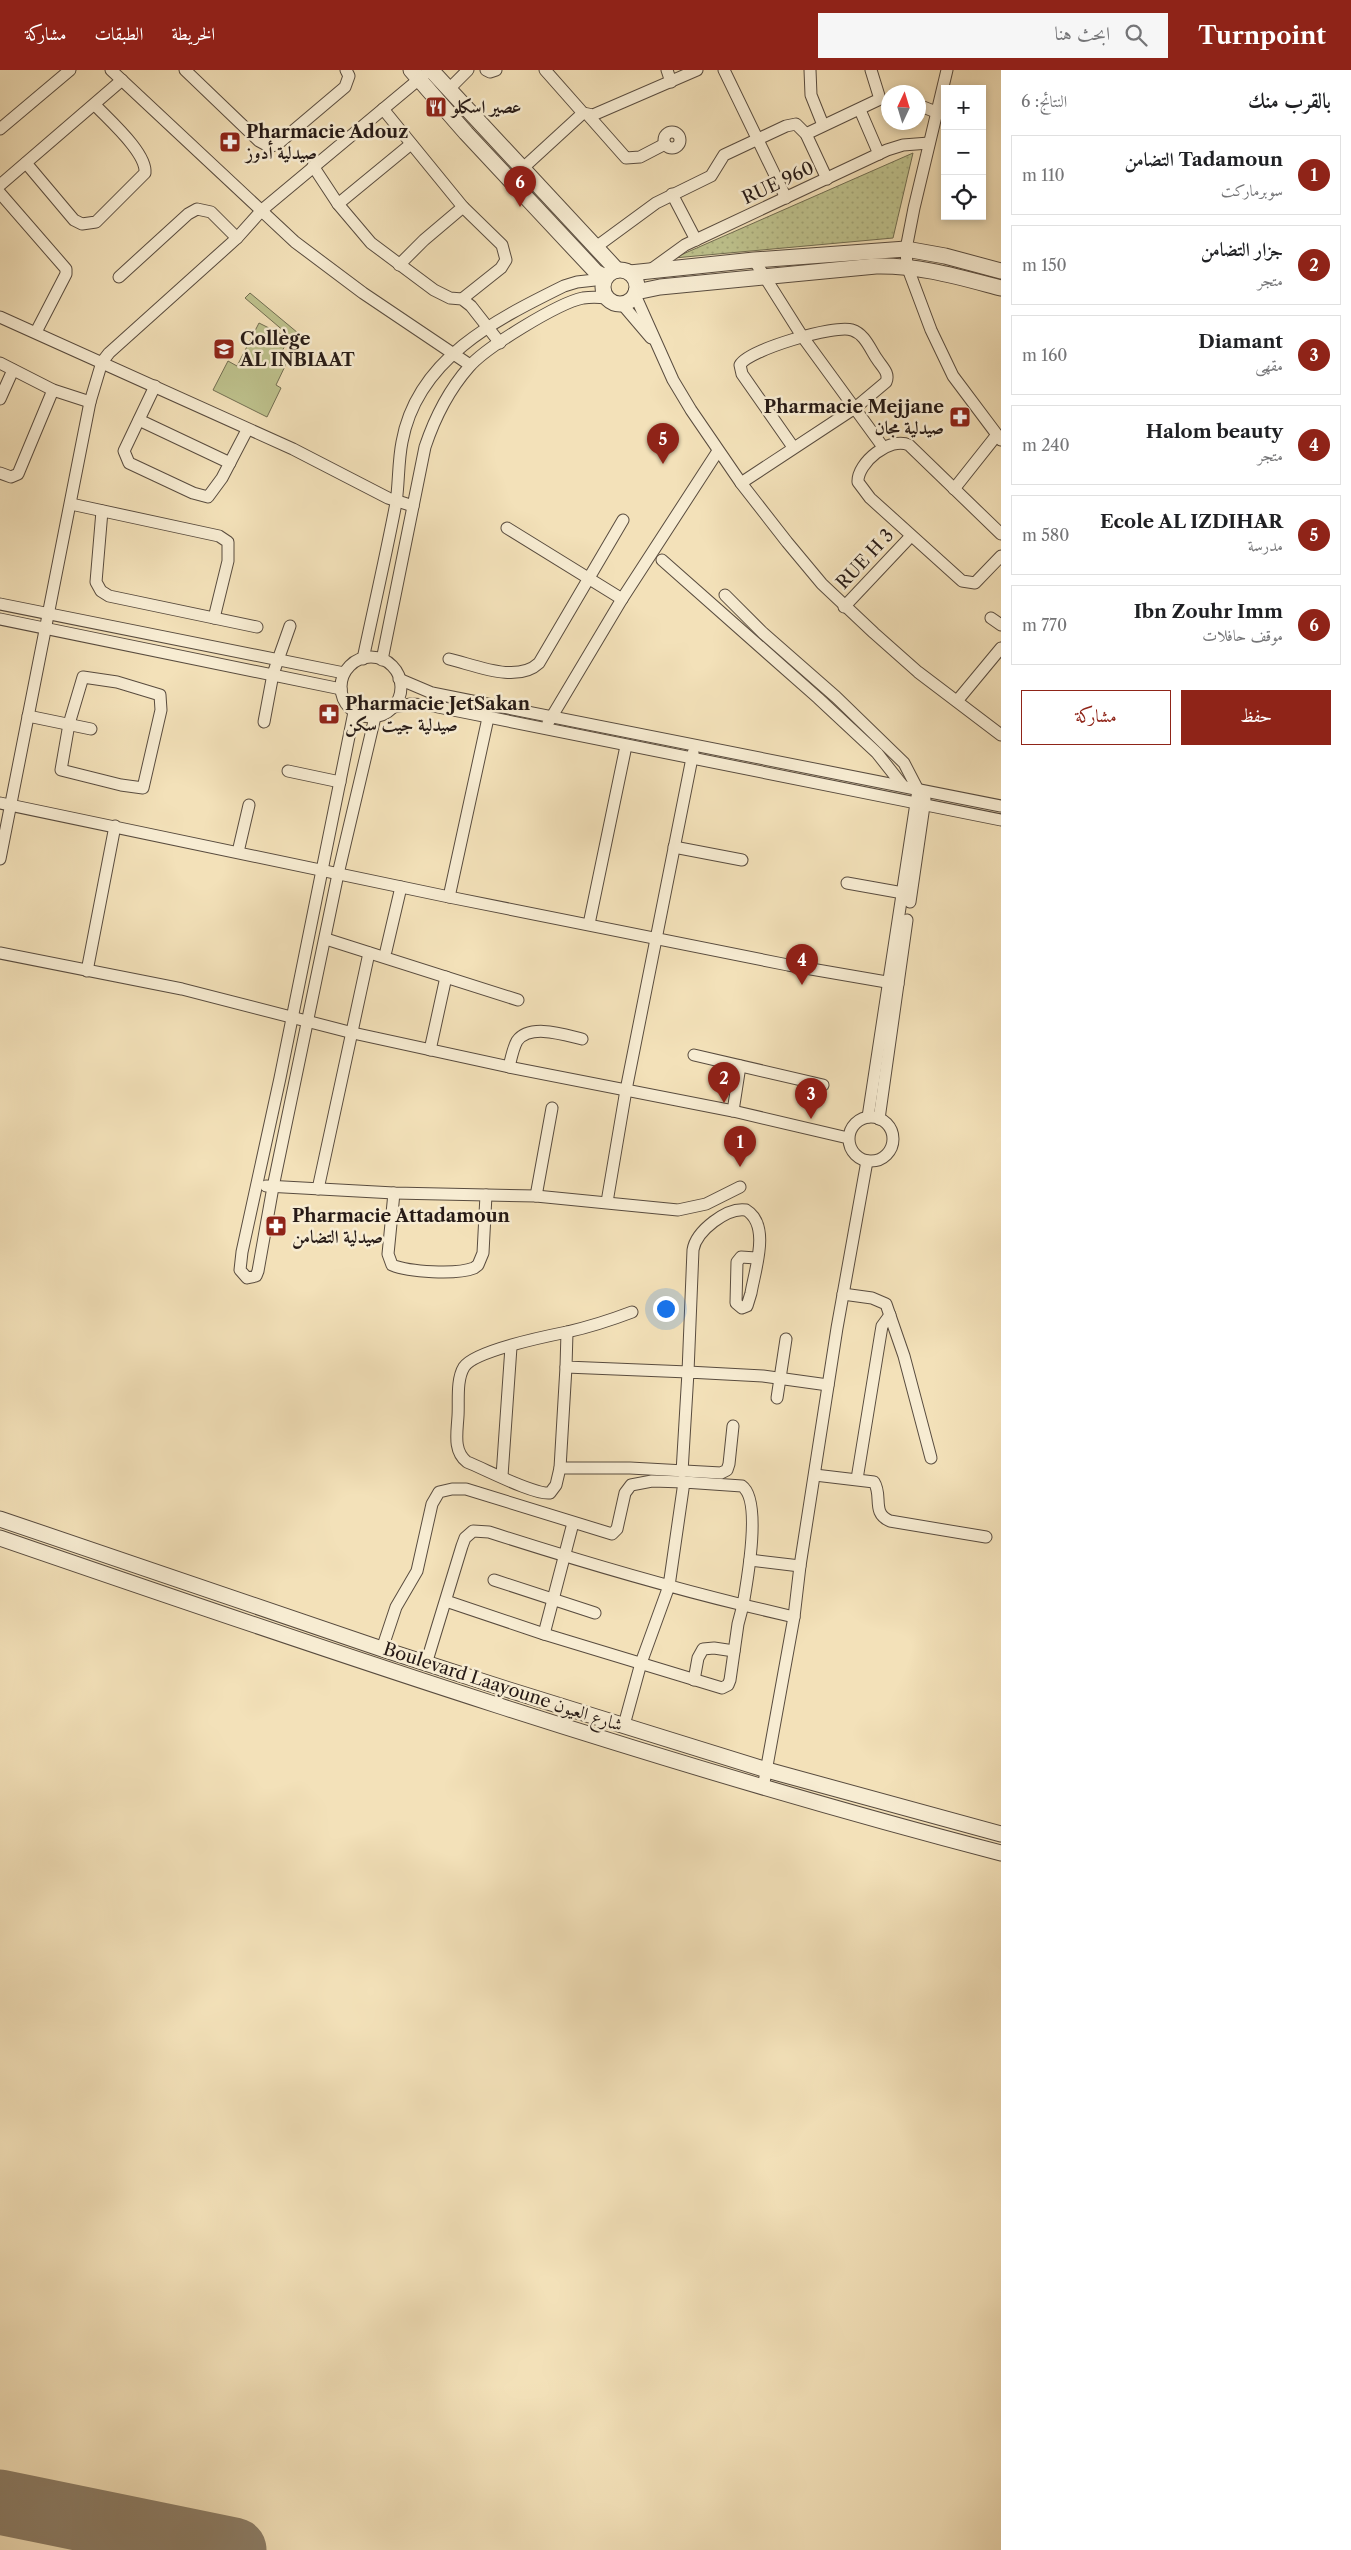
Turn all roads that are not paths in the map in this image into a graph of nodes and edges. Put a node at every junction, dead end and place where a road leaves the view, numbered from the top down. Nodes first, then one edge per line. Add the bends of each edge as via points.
1 (70, 70) edge
2 (111, 70) edge
3 (185, 70) edge
4 (346, 70) edge
5 (468, 70) edge
6 (486, 70) edge
7 (496, 70) edge
8 (667, 70) edge
9 (697, 70) edge
10 (724, 70) edge
11 (810, 70) edge
12 (871, 70) edge
13 (947, 70) edge
14 (422, 72) edge
15 (553, 73) edge
16 (122, 80) junction
17 (671, 82) junction
18 (877, 87) junction
19 (881, 88) edge
20 (449, 89) junction
21 (95, 105) junction
22 (926, 108) edge
23 (383, 109) junction
24 (860, 110) junction
25 (936, 112) junction
26 (586, 114) junction
27 (824, 125) junction
28 (0, 129) edge
29 (806, 134) junction
30 (757, 138) junction
31 (929, 143) junction
32 (411, 144) junction
33 (665, 144) dead end
34 (879, 154) junction
35 (26, 163) junction
36 (313, 166) junction
37 (523, 168) junction
38 (826, 179) junction
39 (0, 185) edge
40 (0, 194) edge
41 (672, 194) junction
42 (786, 198) junction
43 (338, 204) junction
44 (463, 208) junction
45 (262, 210) junction
46 (237, 238) junction
47 (696, 240) junction
48 (596, 248) junction
49 (906, 249) junction
50 (754, 260) junction
51 (399, 265) junction
52 (907, 266) junction
53 (649, 271) junction
54 (1001, 271) edge
55 (614, 275) junction
56 (763, 275) junction
57 (119, 277) dead end
58 (1001, 288) edge
59 (636, 294) junction
60 (606, 298) junction
61 (462, 300) junction
62 (622, 304) junction
63 (0, 317) edge
64 (488, 326) junction
65 (36, 332) junction
66 (802, 336) junction
67 (654, 341) junction
68 (500, 343) junction
69 (453, 352) junction
70 (102, 362) junction
71 (0, 363) edge
72 (470, 365) junction
73 (13, 370) junction
74 (154, 386) junction
75 (53, 390) junction
76 (0, 399) edge
77 (90, 402) junction
78 (855, 408) junction
79 (139, 420) junction
80 (247, 430) junction
81 (999, 438) edge
82 (792, 447) junction
83 (883, 447) junction
84 (718, 451) junction
85 (230, 463) junction
86 (0, 473) edge
87 (741, 483) junction
88 (954, 489) junction
89 (396, 501) junction
90 (71, 504) junction
91 (413, 506) junction
92 (102, 511) junction
93 (623, 520) dead end
94 (507, 528) dead end
95 (1001, 534) edge
96 (912, 536) junction
97 (1001, 556) edge
98 (662, 560) dead end
99 (586, 579) junction
100 (725, 595) dead end
101 (622, 599) junction
102 (0, 604) edge
103 (844, 606) junction
104 (50, 614) junction
105 (0, 618) edge
106 (214, 618) junction
107 (991, 618) dead end
108 (1001, 625) edge
109 (290, 626) dead end
110 (257, 627) dead end
111 (47, 628) junction
112 (1001, 648) edge
113 (363, 659) junction
114 (449, 659) dead end
115 (279, 660) junction
116 (382, 660) junction
117 (344, 673) junction
118 (273, 674) junction
119 (399, 679) junction
120 (341, 689) junction
121 (957, 701) junction
122 (394, 707) junction
123 (354, 712) junction
124 (28, 716) junction
125 (375, 717) junction
126 (488, 718) junction
127 (552, 718) junction
128 (264, 722) dead end
129 (69, 724) junction
130 (91, 729) dead end
131 (544, 730) junction
132 (1001, 735) edge
133 (626, 746) junction
134 (694, 746) junction
135 (692, 759) junction
136 (288, 771) dead end
137 (340, 782) junction
138 (903, 786) junction
139 (922, 791) junction
140 (5, 804) edge
141 (920, 804) junction
142 (249, 805) dead end
143 (1001, 806) edge
144 (1001, 820) edge
145 (115, 826) junction
146 (674, 847) junction
147 (238, 852) junction
148 (0, 859) edge
149 (742, 860) dead end
150 (323, 871) junction
151 (338, 874) junction
152 (847, 883) dead end
153 (401, 887) junction
154 (903, 893) junction
155 (449, 897) junction
156 (589, 924) junction
157 (657, 937) junction
158 (326, 939) junction
159 (369, 952) junction
160 (386, 952) dead end
161 (0, 953) edge
162 (87, 971) junction
163 (446, 977) junction
164 (893, 984) junction
165 (518, 1000) dead end
166 (292, 1019) junction
167 (309, 1023) junction
168 (353, 1032) junction
169 (582, 1039) dead end
170 (430, 1050) junction
171 (694, 1055) dead end
172 (740, 1066) junction
173 (509, 1067) junction
174 (280, 1078) junction
175 (296, 1082) junction
176 (823, 1085) dead end
177 (626, 1090) junction
178 (552, 1108) dead end
179 (733, 1112) junction
180 (868, 1118) junction
181 (880, 1119) junction
182 (848, 1138) junction
183 (867, 1161) junction
184 (257, 1185) junction
185 (273, 1187) junction
186 (740, 1187) dead end
187 (318, 1189) junction
188 (394, 1193) junction
189 (486, 1195) junction
190 (536, 1196) junction
191 (607, 1202) junction
192 (756, 1258) dead end
193 (843, 1294) junction
194 (632, 1312) dead end
195 (890, 1315) junction
196 (567, 1332) junction
197 (786, 1339) dead end
198 (511, 1347) junction
199 (566, 1367) junction
200 (688, 1372) junction
201 (780, 1378) junction
202 (828, 1385) junction
203 (777, 1398) dead end
204 (733, 1426) dead end
205 (931, 1458) dead end
206 (560, 1468) junction
207 (815, 1475) junction
208 (502, 1476) junction
209 (683, 1477) junction
210 (857, 1479) junction
211 (0, 1519) edge
212 (574, 1522) junction
213 (986, 1537) dead end
214 (0, 1538) edge
215 (564, 1555) junction
216 (750, 1560) junction
217 (800, 1566) junction
218 (494, 1580) dead end
219 (669, 1586) junction
220 (554, 1600) junction
221 (446, 1601) junction
222 (743, 1605) junction
223 (595, 1613) dead end
224 (794, 1617) junction
225 (544, 1634) junction
226 (382, 1649) junction
227 (734, 1651) junction
228 (642, 1663) junction
229 (426, 1664) junction
230 (694, 1680) junction
231 (624, 1725) junction
232 (768, 1770) junction
233 (763, 1788) junction
234 (1001, 1834) edge
235 (1001, 1853) edge

1 - 28 street
2 - 16 street
3 - 4 street via 259,142 270,147 345,87 349,76
5 - 20 street
6 - 7 street
8 - 17 street
9 - 17 street
10 - 30 street
11 - 27 street via 811,95
12 - 18 street
13 - 25 street
14 - 20 street
14 - 23 street
14 - 55 street via 522,194 596,272
15 - 26 street
16 - 21 street
16 - 45 street
17 - 26 street via 599,114
18 - 19 street
18 - 24 street via 880,99
20 - 37 street
21 - 35 street
21 - 35 street via 139,153 146,166 145,173 96,222 82,224 74,220
22 - 25 street
23 - 32 street
23 - 36 street
24 - 27 street
24 - 34 street
25 - 31 street
26 - 33 street via 626,158 640,158
26 - 37 street
27 - 29 street
29 - 30 street via 796,124
29 - 38 street
30 - 41 street via 721,156 711,176
30 - 42 street
31 - 34 street, RUE 960 via 903,145
31 - 49 street
32 - 43 street
32 - 44 street
34 - 38 street, RUE 960
35 - 39 street
36 - 43 street
36 - 45 street
37 - 48 street
38 - 42 street, RUE 960
40 - 65 street via 66,269
41 - 47 street
41 - 48 street
42 - 47 street, RUE 960
43 - 51 street via 371,243
44 - 51 street
44 - 61 street via 502,245 506,260 501,268
45 - 46 street
45 - 69 street via 295,242 363,293
46 - 57 street via 211,212 197,209
46 - 70 street via 144,320
47 - 53 street, RUE 960
48 - 55 street
49 - 50 street
49 - 52 street
49 - 54 street
50 - 53 street
50 - 56 street
51 - 61 street via 445,296
52 - 56 street
52 - 58 street
52 - 81 street via 943,357
53 - 55 street
55 - 59 street via 636,282
55 - 60 street via 602,290
55 - 64 street via 564,286
56 - 59 street via 660,287
56 - 66 street
59 - 62 street
59 - 67 street
60 - 62 street
60 - 68 street via 571,302
61 - 64 street
62 - 67 street
63 - 65 street
64 - 68 street
64 - 69 street
65 - 70 street
66 - 78 street
66 - 78 street via 848,329 863,337 888,379 884,386
66 - 82 street via 757,353 740,365 742,374
67 - 84 street
68 - 72 street
69 - 72 street
69 - 89 street via 437,369 412,412 402,442
70 - 74 street
70 - 77 street
71 - 73 street
72 - 91 street via 433,423
73 - 75 street
73 - 76 street
74 - 79 street
74 - 80 street
75 - 77 street
75 - 86 street via 18,474 11,477
77 - 90 street
78 - 82 street
78 - 83 street
79 - 85 street
79 - 85 street via 125,446 126,460 169,483 208,497
80 - 85 street
80 - 89 street via 293,449
81 - 88 street
82 - 87 street
83 - 88 street via 897,442 909,445
83 - 96 street via 863,467 858,482 870,498
84 - 87 street
84 - 101 street
87 - 103 street via 822,584
88 - 95 street
89 - 91 street
89 - 113 street
90 - 92 street
90 - 104 street
91 - 116 street
92 - 106 street via 96,582 101,592
92 - 106 street via 219,536 228,542 228,561
93 - 99 street
94 - 99 street
96 - 97 street via 967,584 975,583
96 - 103 street, RUE H 3
98 - 138 street via 877,753
99 - 101 street
99 - 114 street via 533,668 513,673
100 - 139 street via 904,763
101 - 127 street
102 - 104 street
103 - 121 street via 918,672
104 - 111 street
104 - 115 street
105 - 111 street
106 - 110 street
107 - 108 street
109 - 115 street
111 - 118 street
111 - 124 street
112 - 121 street
113 - 116 street
113 - 117 street
115 - 117 street
115 - 118 street
116 - 119 street
117 - 120 street
118 - 120 street
118 - 128 street
119 - 122 street via 399,698
119 - 127 street via 432,693
120 - 123 street via 342,698
121 - 132 street
122 - 125 street
122 - 126 street via 420,704
123 - 125 street
123 - 137 street
124 - 129 street
124 - 140 street
125 - 151 street
126 - 131 street
126 - 155 street
127 - 131 street
127 - 134 street
129 - 129 street via 83,678 117,682 158,693 161,710 144,787 62,772
129 - 130 street
131 - 133 street
133 - 135 street
133 - 156 street
134 - 135 street
134 - 138 street
135 - 141 street
135 - 146 street
136 - 137 street
137 - 150 street
138 - 139 street
139 - 141 street
139 - 143 street
140 - 145 street
140 - 148 street
141 - 144 street
141 - 154 street
141 - 164 street
142 - 147 street
145 - 147 street
145 - 162 street
146 - 149 street
146 - 157 street
147 - 150 street
150 - 151 street
150 - 166 street
151 - 153 street
151 - 158 street
152 - 154 street
153 - 155 street
153 - 160 street
154 - 164 street
155 - 156 street
156 - 157 street
157 - 164 street
157 - 177 street
158 - 159 street
158 - 167 street
159 - 163 street
159 - 168 street
161 - 162 street
162 - 166 street via 182,989
163 - 165 street
163 - 170 street
164 - 180 street
164 - 181 street
166 - 167 street
166 - 174 street
167 - 168 street
167 - 175 street
168 - 170 street
168 - 187 street
169 - 173 street via 529,1033 517,1041
170 - 173 street
171 - 172 street
172 - 176 street
172 - 179 street
173 - 177 street
174 - 175 street
174 - 184 street
175 - 185 street
177 - 179 street
177 - 191 street
178 - 190 street
179 - 182 street
180 - 181 street
180 - 182 street via 853,1126
181 - 183 street via 892,1132 893,1141 884,1157
182 - 183 street via 854,1154
183 - 193 street
184 - 185 street
184 - 185 street via 240,1261 242,1274 251,1278 258,1270
185 - 187 street
186 - 191 street via 706,1204 678,1210
187 - 188 street
188 - 189 street
188 - 189 street via 388,1254 392,1265 403,1269 454,1271 474,1268 481,1259
189 - 190 street
190 - 191 street
192 - 200 street via 758,1224 746,1210 736,1210 696,1237
193 - 195 street via 883,1301
193 - 202 street
194 - 196 street
195 - 205 street
195 - 210 street via 882,1326
196 - 198 street via 536,1337
196 - 199 street
197 - 201 street
198 - 208 street
198 - 208 street via 484,1354 467,1363 462,1369 460,1391 458,1454 467,1462
199 - 200 street
199 - 206 street
200 - 201 street
200 - 209 street
201 - 202 street
201 - 203 street
202 - 207 street
204 - 209 street via 731,1457 725,1472
206 - 208 street via 556,1485 549,1493 530,1489
206 - 209 street via 630,1468
207 - 210 street
207 - 217 street
209 - 212 street via 631,1486 625,1493 617,1529 612,1534
209 - 216 street via 742,1486 749,1492 753,1504
209 - 219 street
210 - 213 street via 874,1482 877,1506 885,1519 910,1526
211 - 226 street, Boulevard Laayoune شارع العيون
212 - 215 street
212 - 226 street via 466,1489 439,1492 432,1504 418,1571 396,1607
214 - 233 street, Boulevard Laayoune شارع العيون via 328,1651
215 - 219 street
215 - 220 street
215 - 221 street via 489,1532 473,1531 465,1538
216 - 217 street
216 - 222 street
217 - 224 street
218 - 220 street
219 - 222 street
219 - 228 street
220 - 223 street
220 - 225 street
221 - 225 street
221 - 229 street
222 - 224 street
222 - 227 street
224 - 232 street
225 - 228 street
226 - 229 street, Boulevard Laayoune شارع العيون
227 - 230 street via 703,1649
227 - 230 street via 726,1687
228 - 230 street
228 - 231 street
229 - 231 street, Boulevard Laayoune شارع العيون
231 - 232 street, Boulevard Laayoune شارع العيون
232 - 233 street
232 - 234 street, Boulevard Laayoune شارع العيون
233 - 235 street, Boulevard Laayoune شارع العيون

